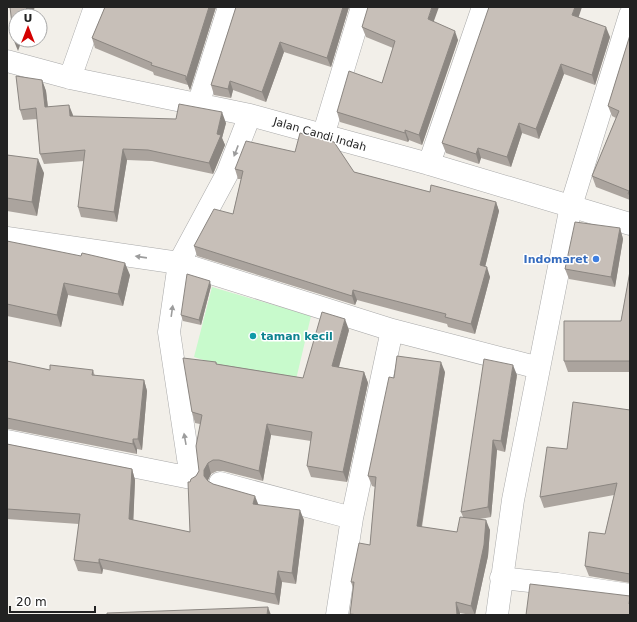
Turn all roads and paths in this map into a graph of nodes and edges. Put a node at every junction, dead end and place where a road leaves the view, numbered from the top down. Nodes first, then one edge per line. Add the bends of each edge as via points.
1 (95, 7) edge
2 (229, 7) edge
3 (362, 7) edge
4 (483, 7) edge
5 (630, 15) edge
6 (7, 61) edge
7 (70, 78) junction
8 (198, 105) junction
9 (250, 115) junction
10 (323, 136) junction
11 (429, 164) junction
12 (571, 206) junction
13 (630, 224) edge
14 (7, 238) edge
15 (179, 263) junction
16 (392, 330) junction
17 (539, 368) junction
18 (7, 441) edge
19 (220, 483) dead end
20 (352, 518) junction
21 (501, 578) junction
22 (630, 595) edge
23 (336, 615) edge
24 (497, 615) edge

1 - 7 street
2 - 8 street
3 - 10 street
4 - 11 street
5 - 12 street
6 - 7 street, Jalan Candi Indah
7 - 8 street, Jalan Candi Indah
8 - 9 street, Jalan Candi Indah
9 - 10 street, Jalan Candi Indah
9 -> 15 street via 228,174
10 - 11 street, Jalan Candi Indah
11 - 12 street, Jalan Candi Indah
12 - 13 street, Jalan Candi Indah
12 - 17 street
15 -> 14 street
15 - 16 street
18 -> 15 street via 191,478 169,332
16 - 17 street
16 - 20 street
17 - 21 street via 512,500
19 - 20 street
20 - 23 street
21 - 22 street
21 - 24 street

